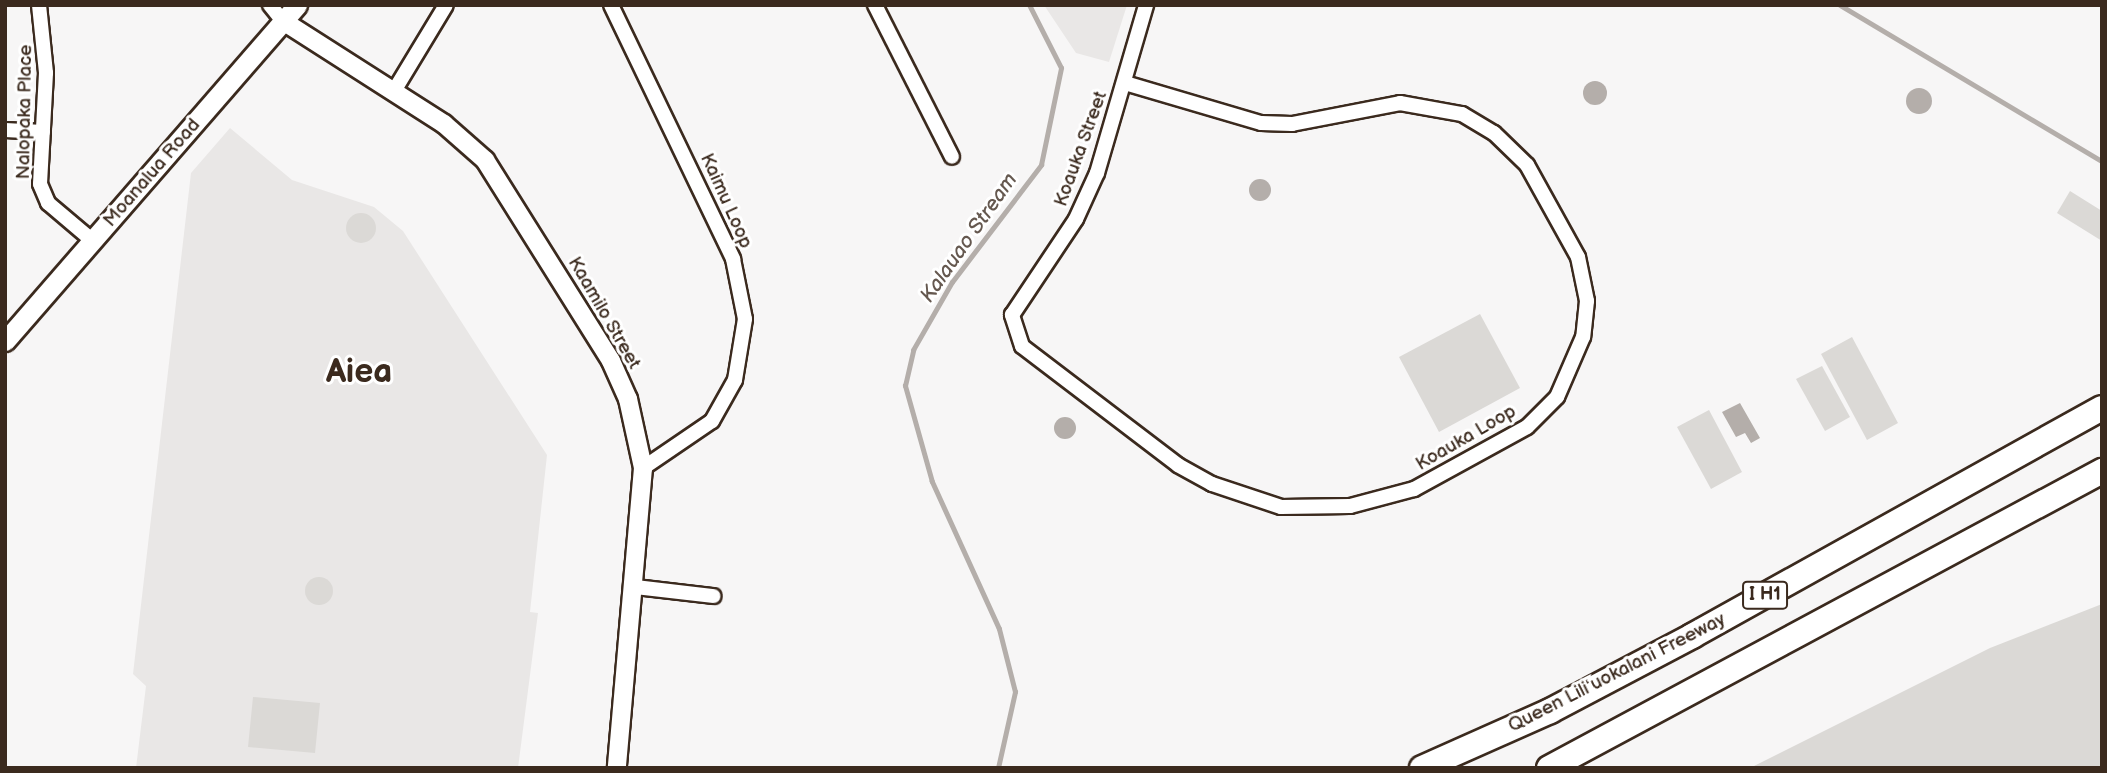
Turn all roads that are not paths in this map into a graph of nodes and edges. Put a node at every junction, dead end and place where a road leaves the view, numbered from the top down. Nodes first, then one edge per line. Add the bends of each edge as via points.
1 (39, 5) edge
2 (270, 5) edge
3 (297, 5) edge
4 (446, 5) edge
5 (611, 5) edge
6 (875, 5) edge
7 (1146, 5) edge
8 (283, 21) junction
9 (1125, 82) junction
10 (394, 91) junction
11 (5, 130) edge
12 (43, 132) junction
13 (952, 157) dead end
14 (93, 241) junction
15 (1012, 331) joint
16 (5, 341) edge
17 (2102, 408) edge
18 (643, 468) junction
19 (2102, 471) edge
20 (636, 587) junction
21 (713, 596) dead end
22 (617, 768) edge
23 (1422, 768) edge
24 (1549, 768) edge

1 - 12 street, Nalopaka Place via 46,37
2 - 8 street, Kaamilo Street
3 - 8 main road, Moanalua Road
4 - 10 street
5 - 18 street, Kaimu Loop via 733,259 745,319 735,380 712,421
6 - 13 street
7 - 9 street, Koauka Street
8 - 10 street, Kaamilo Street
8 - 14 main road, Moanalua Road
9 - 15 street, Koauka Street via 1076,219 1020,300
9 - 15 street, Koauka Loop via 1261,123 1292,124 1410,103 1462,114 1494,133 1527,165 1578,257 1587,301 1575,365 1557,397 1527,427 1414,489 1350,506 1281,507 1212,484 1178,464 1032,355
10 - 18 street, Kaamilo Street via 485,160 611,361 628,400
11 - 12 street
12 - 14 street, Nalopaka Place via 40,184 48,202
14 - 16 main road, Moanalua Road
17 - 23 highway, Queen Liliʻuokalani Freeway / I H1 via 1657,655
18 - 20 street, Kaamilo Street
19 - 24 highway, I H1
20 - 21 street
20 - 22 street, Kaamilo Street

